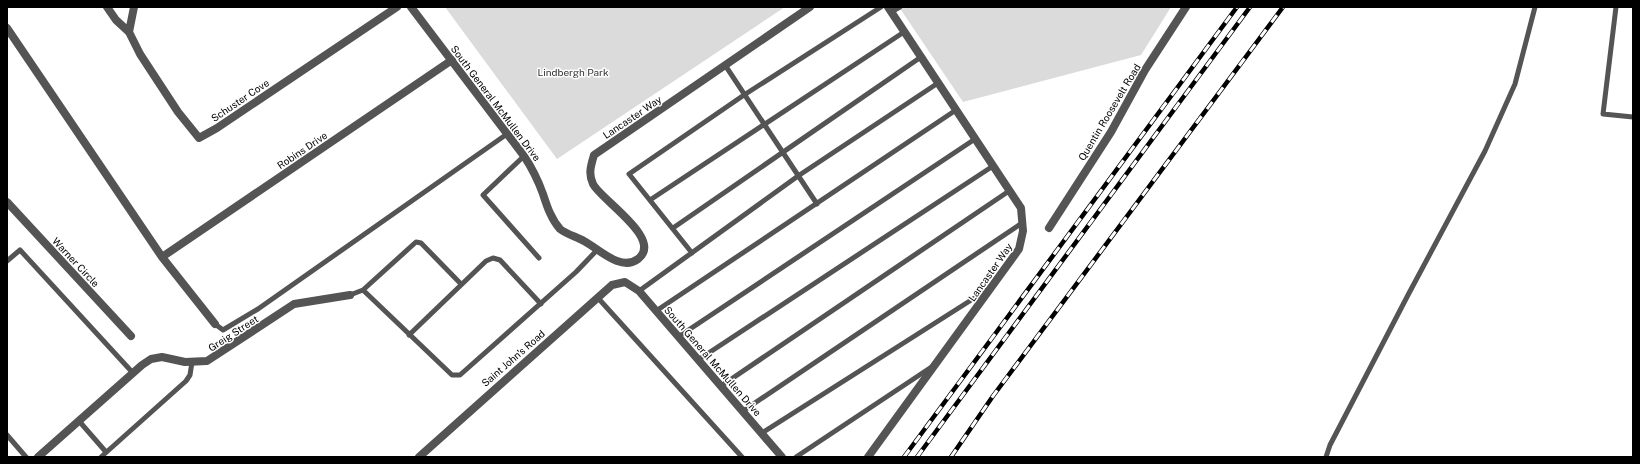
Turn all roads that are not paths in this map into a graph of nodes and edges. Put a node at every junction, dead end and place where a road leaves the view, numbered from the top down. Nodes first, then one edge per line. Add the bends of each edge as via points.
1 (107, 7) edge
2 (134, 7) edge
3 (397, 7) edge
4 (411, 7) edge
5 (810, 7) edge
6 (881, 7) edge
7 (900, 7) edge
8 (1186, 7) edge
9 (1535, 7) edge
10 (1616, 7) edge
11 (889, 10) edge
12 (7, 28) edge
13 (129, 32) junction
14 (904, 32) junction
15 (921, 57) junction
16 (452, 60) junction
17 (724, 65) junction
18 (938, 83) junction
19 (744, 95) junction
20 (956, 110) junction
21 (1633, 117) edge
22 (763, 124) junction
23 (507, 134) junction
24 (975, 139) junction
25 (783, 152) junction
26 (524, 156) junction
27 (993, 166) junction
28 (798, 176) junction
29 (1009, 190) junction
30 (650, 200) junction
31 (7, 202) edge
32 (817, 204) junction
33 (1022, 223) junction
34 (673, 228) junction
35 (1048, 228) dead end
36 (598, 249) junction
37 (692, 253) junction
38 (162, 257) junction
39 (539, 258) dead end
40 (611, 258) joint
41 (7, 261) edge
42 (625, 282) joint
43 (461, 284) junction
44 (991, 288) junction
45 (362, 290) junction
46 (639, 291) junction
47 (350, 295) joint
48 (598, 298) junction
49 (541, 304) junction
50 (656, 311) junction
51 (215, 324) joint
52 (410, 335) junction
53 (131, 336) dead end
54 (678, 337) junction
55 (698, 360) junction
56 (192, 362) junction
57 (937, 364) junction
58 (133, 372) junction
59 (721, 386) junction
60 (743, 411) junction
61 (79, 421) junction
62 (762, 433) junction
63 (7, 435) edge
64 (106, 452) junction
65 (26, 457) edge
66 (38, 457) edge
67 (100, 457) edge
68 (419, 457) edge
69 (742, 457) edge
70 (782, 457) edge
71 (796, 457) edge
72 (868, 457) edge
73 (1326, 457) edge

1 - 13 street, Schuster Cove
2 - 13 street
3 - 13 street, Schuster Cove via 199,138 178,112 140,54
4 - 16 street, South General McMullen Drive
5 - 17 street, Lancaster Way
6 - 19 lane
7 - 11 lane
8 - 35 street, Quentin Roosevelt Road via 1145,70 1111,132
9 - 73 lane via 1515,84 1485,151 1404,302
10 - 21 lane via 1603,114
11 - 14 street, Lancaster Way
12 - 38 street
14 - 15 street, Lancaster Way
14 - 22 lane
15 - 18 street, Lancaster Way
15 - 25 lane
16 - 23 street, South General McMullen Drive
16 - 38 street, Robins Drive
17 - 19 lane
17 - 40 street, Lancaster Way via 594,155 590,173 593,185 641,234 644,249 641,257 633,263 621,263
18 - 20 street, Lancaster Way
18 - 28 lane
19 - 22 lane
19 - 30 lane via 629,174
20 - 24 street, Lancaster Way
20 - 32 lane
22 - 25 lane
22 - 30 lane
23 - 26 street, South General McMullen Drive
23 - 51 lane via 258,309 223,330
24 - 27 street, Lancaster Way
24 - 54 lane
25 - 28 lane
25 - 34 lane
26 - 36 street, South General McMullen Drive via 533,170 547,209 561,229
26 - 39 lane via 483,195
27 - 29 street, Lancaster Way
27 - 55 lane
28 - 32 lane
28 - 37 lane
29 - 33 street, Lancaster Way via 1021,208
29 - 59 lane
30 - 34 lane
31 - 53 street, Warner Circle
32 - 50 lane
33 - 44 street, Lancaster Way via 1019,249
33 - 60 lane
34 - 37 lane
36 - 40 street, South General McMullen Drive
36 - 49 lane
37 - 46 lane
38 - 51 street
41 - 58 lane via 20,250
42 - 46 street, South General McMullen Drive
42 - 48 street, Saint John's Road via 612,285
43 - 45 lane via 421,243 416,242
43 - 49 lane via 486,261 492,258 500,260
43 - 52 lane
44 - 57 street, Lancaster Way
44 - 62 lane
45 - 47 lane
45 - 52 lane
46 - 50 street, South General McMullen Drive
47 - 56 street, Greig Street via 294,304 222,353 207,361
48 - 68 street, Saint John's Road
48 - 69 lane
49 - 52 lane via 460,375 452,375
50 - 54 street, South General McMullen Drive
54 - 55 street, South General McMullen Drive
55 - 59 street, South General McMullen Drive
56 - 58 street, Greig Street via 157,358
56 - 64 lane via 190,375 186,381
57 - 71 lane
57 - 72 street, Lancaster Way
58 - 61 street, Greig Street
59 - 60 street, South General McMullen Drive
60 - 62 street, South General McMullen Drive
61 - 64 lane
61 - 66 street, Greig Street
62 - 70 street, South General McMullen Drive
63 - 65 lane
64 - 67 lane

